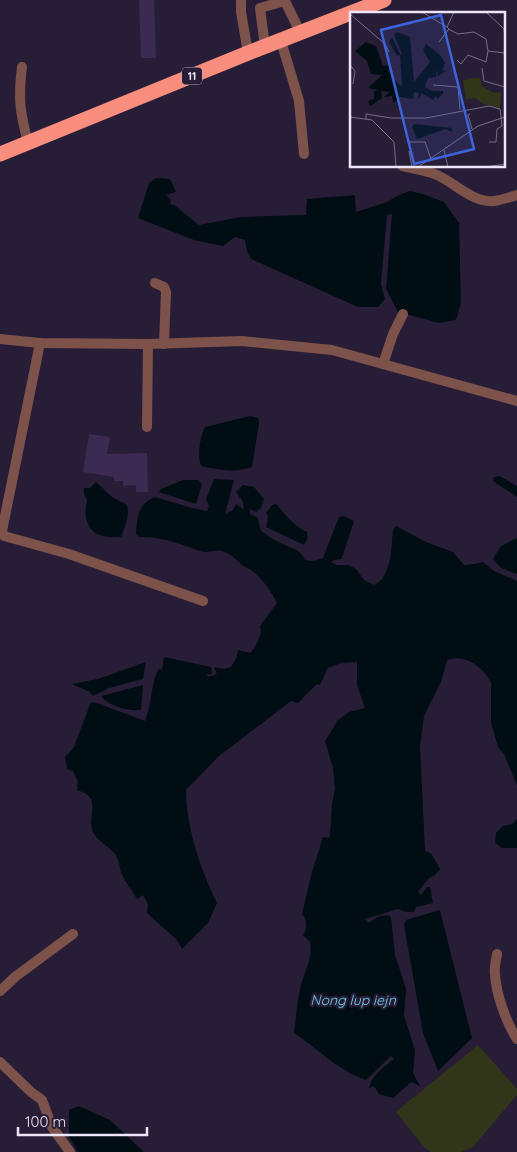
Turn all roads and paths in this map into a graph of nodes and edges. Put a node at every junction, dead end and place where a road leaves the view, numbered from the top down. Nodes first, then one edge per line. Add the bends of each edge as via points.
1 (241, 0) edge
2 (379, 6) edge
3 (362, 12) edge
4 (350, 16) edge
5 (301, 34) junction
6 (281, 41) junction
7 (265, 47) junction
8 (248, 53) junction
9 (22, 67) dead end
10 (28, 143) junction
11 (0, 154) edge
12 (304, 154) dead end
13 (412, 168) edge
14 (517, 195) edge
15 (155, 283) dead end
16 (403, 314) dead end
17 (0, 339) edge
18 (40, 344) junction
19 (148, 344) junction
20 (164, 344) junction
21 (383, 364) junction
22 (517, 402) edge
23 (147, 427) dead end
24 (203, 601) dead end
25 (73, 934) dead end
26 (497, 954) dead end
27 (0, 991) edge
28 (517, 1039) edge
29 (0, 1062) edge
30 (70, 1152) edge

1 - 8 street
2 - 3 highway, 11
4 - 5 highway, 11
5 - 6 highway, 11
5 - 7 street via 285,1 260,8
6 - 7 highway, 11
6 - 12 street via 299,101
7 - 8 highway, 11
8 - 10 highway, 11
9 - 10 street via 20,114
10 - 11 highway, 11
13 - 14 street via 439,176 474,197 489,201
15 - 20 street via 164,287 166,292
16 - 21 street
17 - 18 street
18 - 19 street
18 - 24 street via 2,531 4,536 69,554
19 - 20 street
19 - 23 street
20 - 21 street via 242,341 332,350
21 - 22 street
25 - 27 street
26 - 28 street via 495,974 499,992 508,1025
29 - 30 street via 42,1100 52,1127

